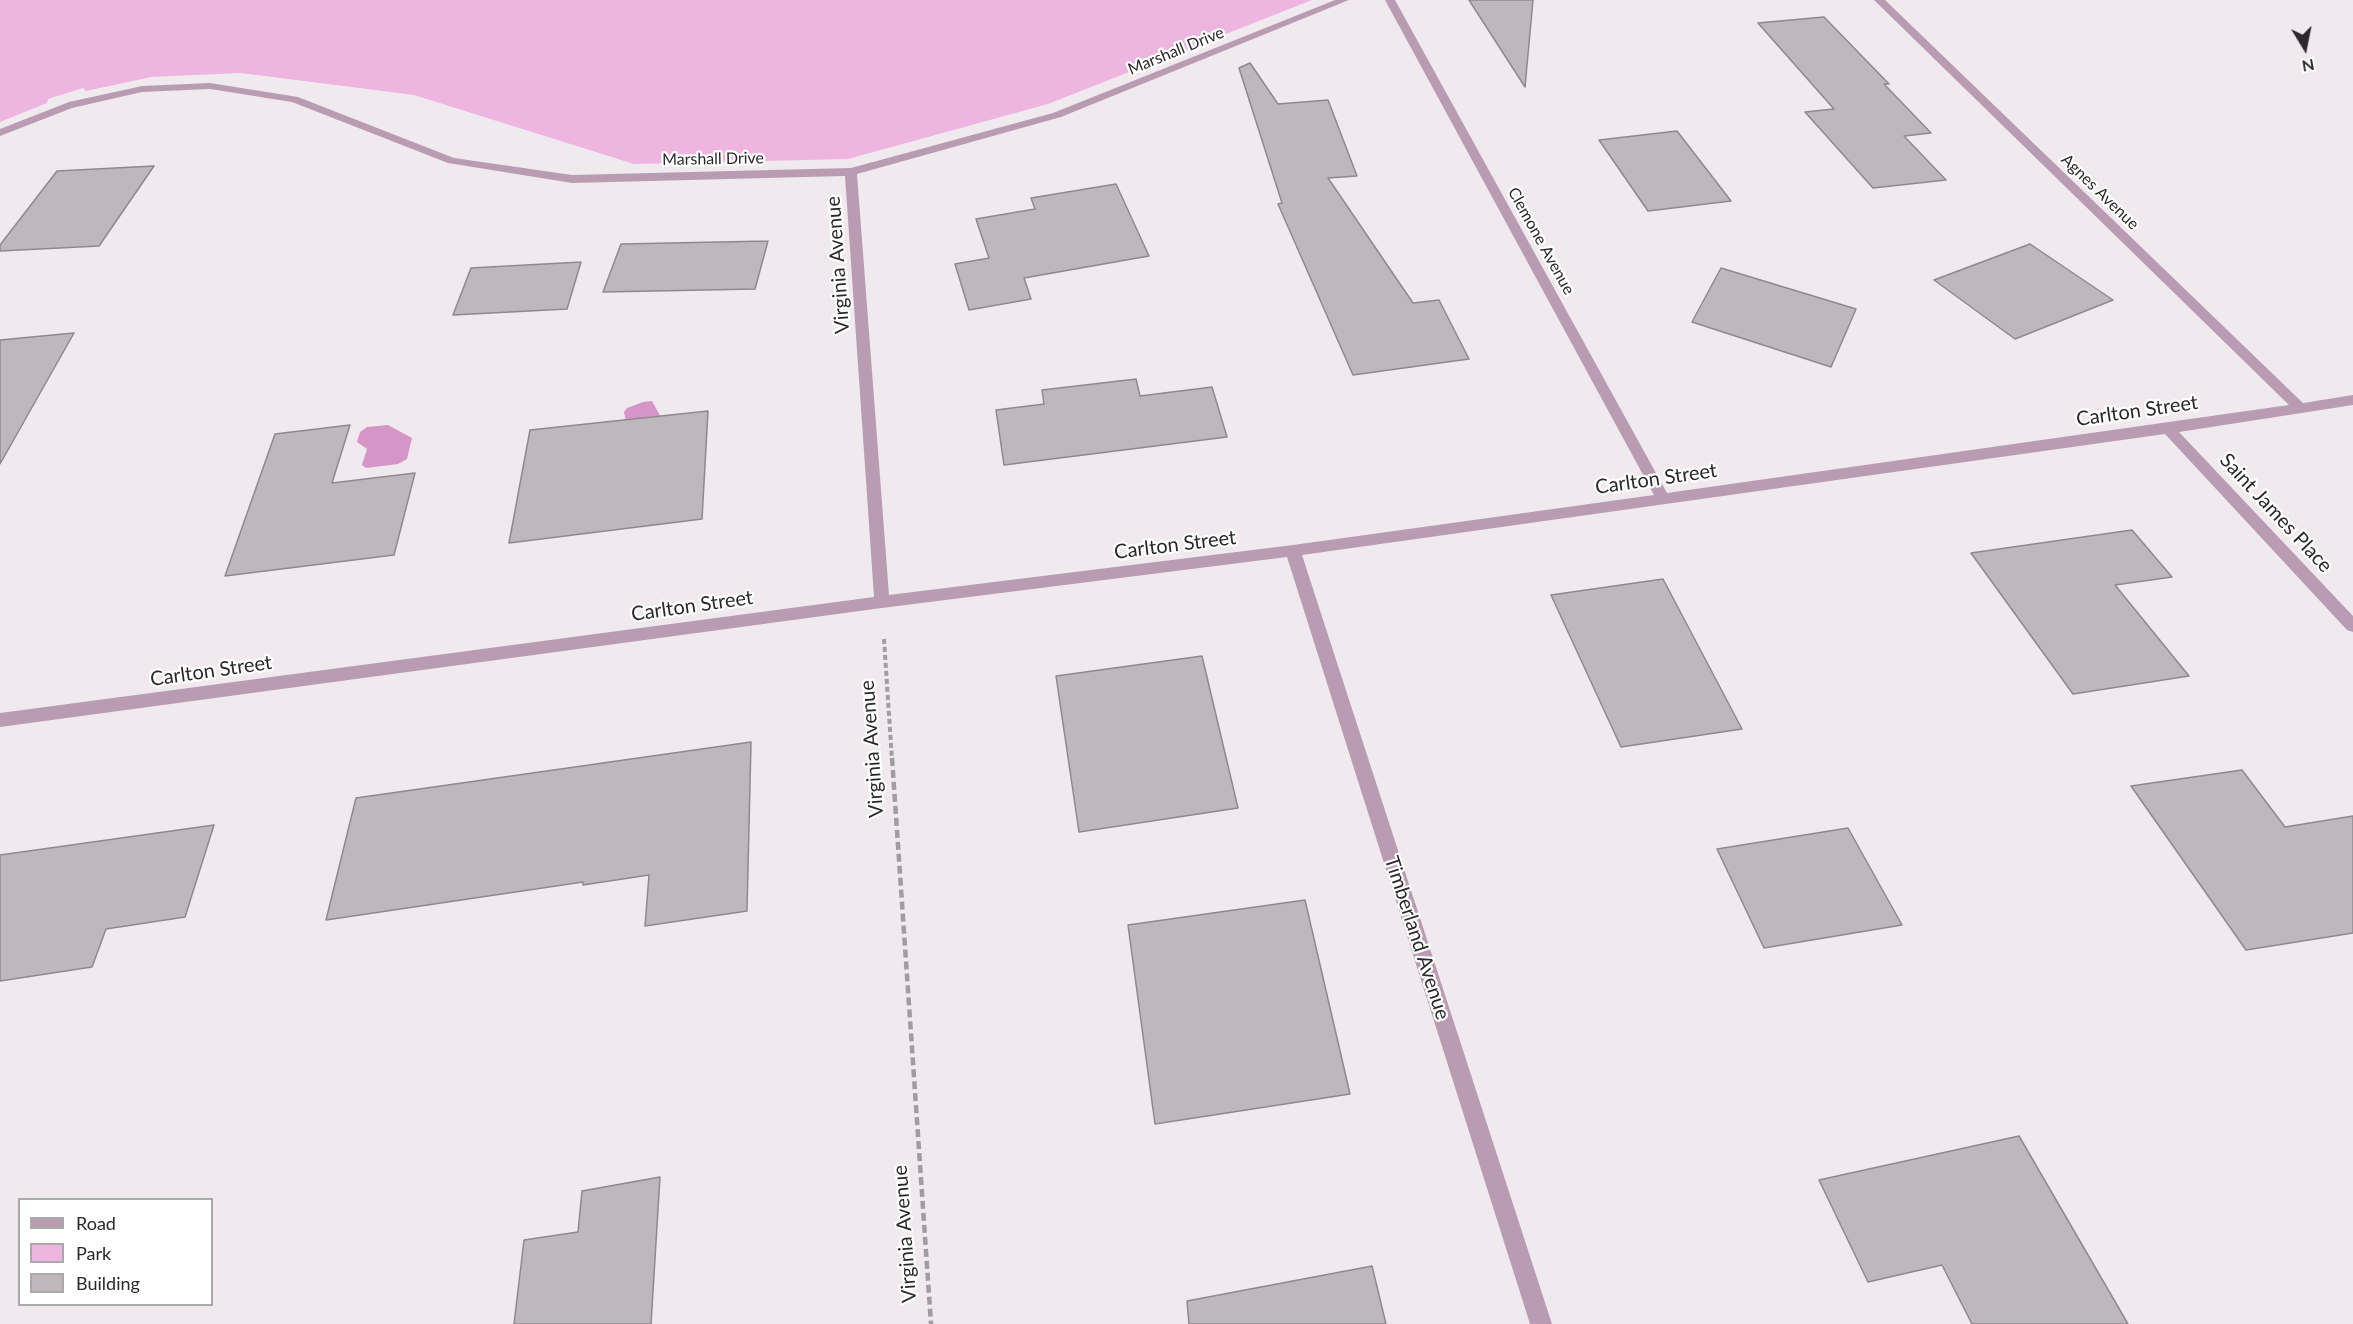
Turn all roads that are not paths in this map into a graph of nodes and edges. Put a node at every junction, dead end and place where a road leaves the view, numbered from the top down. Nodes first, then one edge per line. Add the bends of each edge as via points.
1 (1344, 0) edge
2 (1390, 0) edge
3 (1879, 0) edge
4 (0, 134) edge
5 (851, 172) junction
6 (2353, 400) edge
7 (2298, 407) junction
8 (2168, 429) junction
9 (1663, 499) junction
10 (1293, 551) junction
11 (882, 602) junction
12 (2353, 626) edge
13 (0, 720) edge
14 (1541, 1324) edge

1 - 5 street, Marshall Drive via 1057,115
2 - 9 street, Clemone Avenue
3 - 7 street, Agnes Avenue
4 - 5 street, Marshall Drive via 69,105 142,89 210,86 294,99 452,161 572,179
5 - 11 street, Virginia Avenue
6 - 7 street, Carlton Street
7 - 8 street, Carlton Street
8 - 9 street, Carlton Street
8 - 12 street, Saint James Place
9 - 10 street, Carlton Street
10 - 11 street, Carlton Street
10 - 14 street, Timberland Avenue
11 - 13 street, Carlton Street

